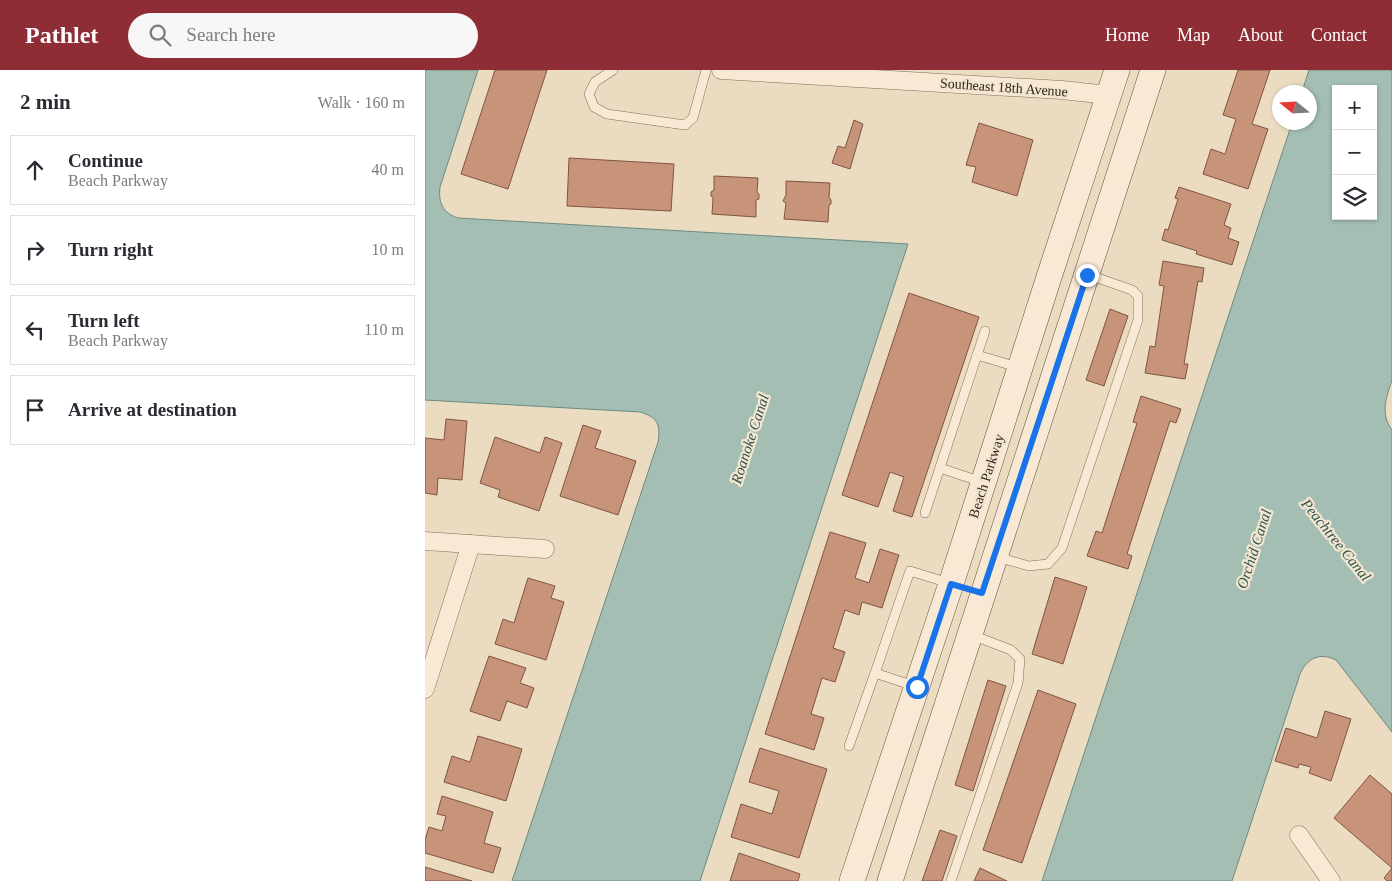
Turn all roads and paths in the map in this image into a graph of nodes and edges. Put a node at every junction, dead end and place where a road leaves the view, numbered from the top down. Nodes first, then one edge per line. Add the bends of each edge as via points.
1 (613, 70) edge
2 (706, 70) edge
3 (721, 70) edge
4 (1117, 70) edge
5 (1153, 70) edge
6 (1108, 96) junction
7 (1143, 100) junction
8 (1087, 275) junction
9 (985, 330) dead end
10 (977, 355) junction
11 (1020, 368) junction
12 (940, 468) junction
13 (984, 482) junction
14 (925, 512) dead end
15 (425, 541) edge
16 (471, 544) junction
17 (545, 548) dead end
18 (995, 556) junction
19 (951, 584) junction
20 (982, 593) junction
21 (969, 634) junction
22 (875, 673) junction
23 (917, 687) junction
24 (425, 689) edge
25 (849, 746) dead end
26 (1299, 836) dead end
27 (852, 881) edge
28 (890, 881) edge
29 (951, 881) edge
30 (1331, 881) edge

1 - 2 lane via 595,82 589,94 594,107 607,114 685,125 693,118
3 - 6 street, Southeast 18th Avenue via 1062,90
4 - 6 street, Beach Parkway
5 - 7 street
6 - 7 street
6 - 11 street, Beach Parkway
7 - 8 street
8 - 18 street
8 - 18 lane via 1132,290 1138,296 1138,320 1062,548 1048,564 1029,566
9 - 10 lane
10 - 11 lane
10 - 12 lane
11 - 13 street, Beach Parkway
12 - 13 lane
12 - 14 lane
13 - 19 street, Beach Parkway
15 - 16 street
16 - 17 street
16 - 24 street
18 - 20 street
19 - 20 street
19 - 22 lane via 910,570
19 - 23 street, Beach Parkway
20 - 21 street
21 - 28 street
21 - 29 lane via 1011,650 1021,659 1018,683
22 - 23 lane
22 - 25 lane
23 - 27 street, Beach Parkway
26 - 30 street

